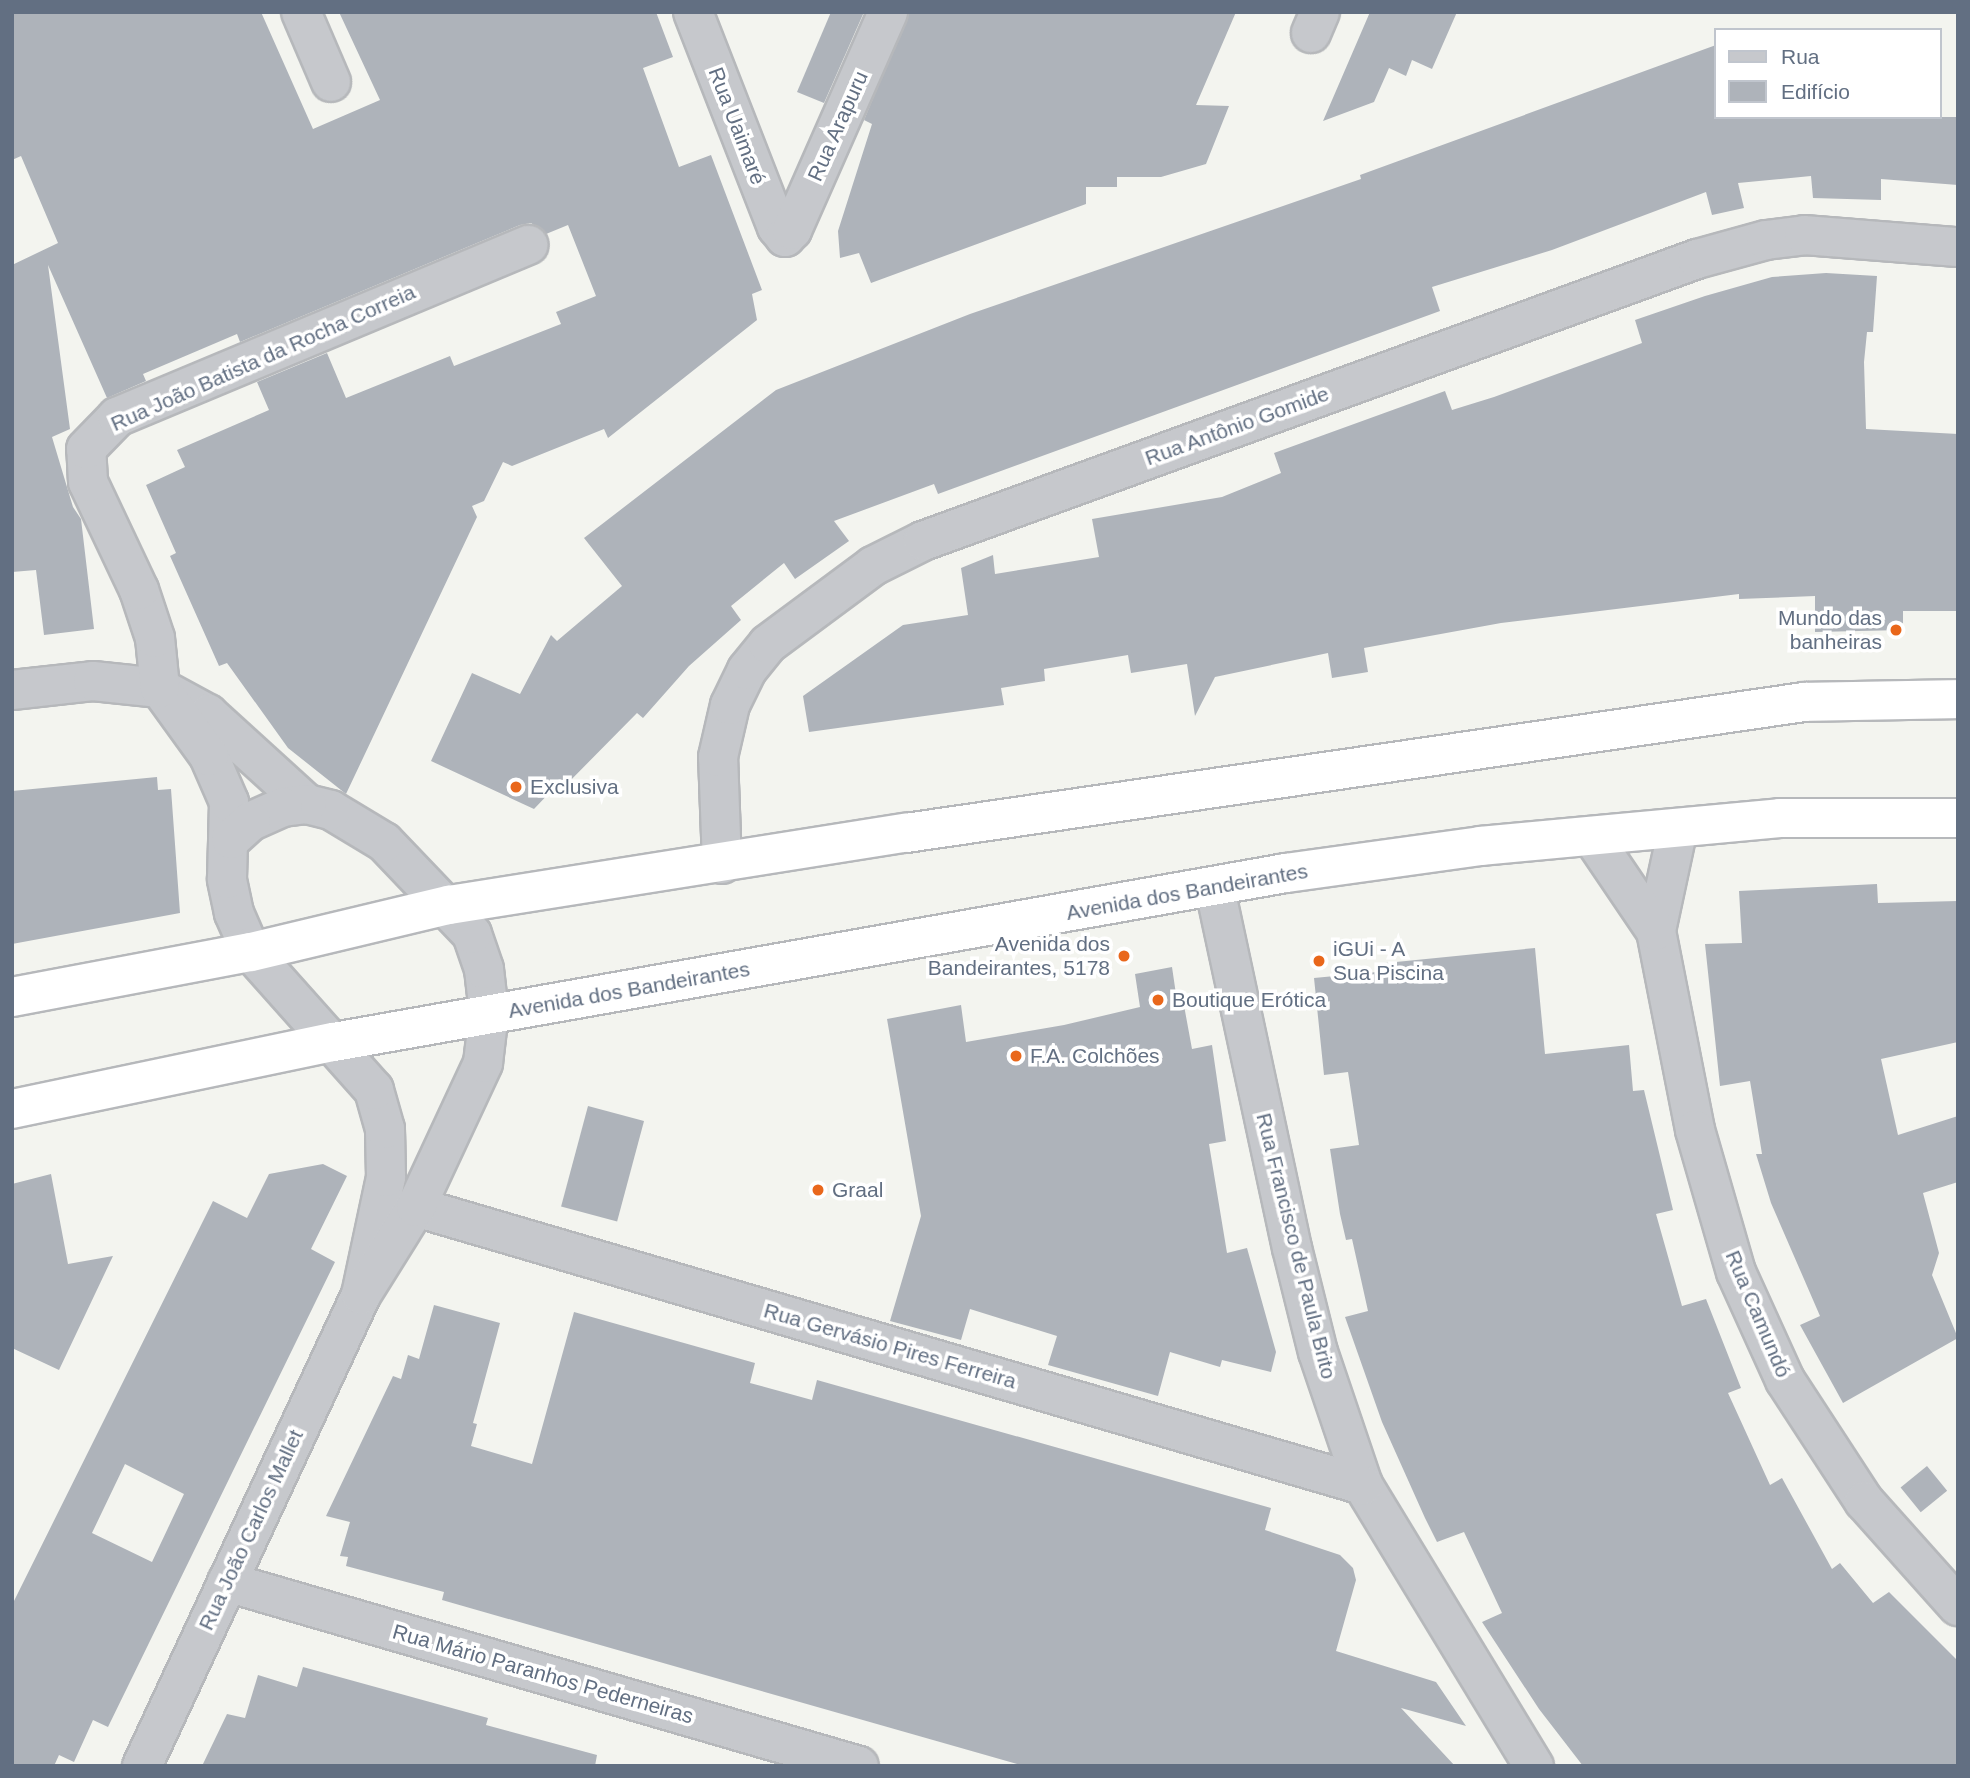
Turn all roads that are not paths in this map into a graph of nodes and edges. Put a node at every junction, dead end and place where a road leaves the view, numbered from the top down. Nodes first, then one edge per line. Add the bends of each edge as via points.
1 (301, 12) edge
2 (693, 12) edge
3 (888, 12) edge
4 (331, 82) dead end
5 (785, 237) joint
6 (528, 245) dead end
7 (1958, 247) edge
8 (160, 688) junction
9 (12, 690) edge
10 (1958, 698) edge
11 (307, 804) junction
12 (1958, 818) edge
13 (1678, 828) junction
14 (1593, 838) junction
15 (231, 839) junction
16 (722, 864) junction
17 (1215, 888) junction
18 (449, 905) junction
19 (1656, 931) junction
20 (251, 952) junction
21 (12, 998) edge
22 (489, 1013) junction
23 (334, 1042) junction
24 (12, 1109) edge
25 (416, 1207) junction
26 (361, 1295) junction
27 (1363, 1485) junction
28 (227, 1582) junction
29 (1958, 1606) edge
30 (142, 1766) edge
31 (859, 1766) edge
32 (1534, 1766) edge

1 - 4 street
2 - 5 street, Rua Uaimaré via 777,227
3 - 5 street, Rua Arapuru
6 - 8 street, Rua João Batista da Rocha Correia via 117,417 97,432 86,449 88,482 139,590 155,638
7 - 16 street, Rua Antônio Gomide via 1804,235 1709,256 923,541 873,566 768,644 747,670 730,705 718,757
8 - 9 street via 93,681
8 - 11 street via 208,714
8 - 15 street, Rua João Carlos Mallet via 220,778 229,802
10 - 16 highway via 1804,702
11 - 15 street via 283,807 251,821
11 - 18 street, Rua João Carlos Mallet via 331,810 384,842
12 - 13 highway, Avenida dos Bandeirantes via 1780,818
13 - 14 highway, Avenida dos Bandeirantes
13 - 19 street, Rua Camundó
14 - 17 highway, Avenida dos Bandeirantes via 1480,846 1286,873
14 - 19 street, Rua Camundó
15 - 20 street, Rua João Carlos Mallet via 227,879 234,913
16 - 18 highway
17 - 22 highway, Avenida dos Bandeirantes
17 - 27 street, Rua Francisco de Paula Brito via 1292,1248 1318,1352
18 - 20 highway
18 - 22 street, Rua João Carlos Mallet via 472,934 484,969
19 - 29 street, Rua Camundó via 1695,1130 1736,1272 1785,1380 1864,1501
20 - 21 highway
20 - 23 street, Rua João Carlos Mallet
22 - 23 highway, Avenida dos Bandeirantes
22 - 25 street, Rua João Carlos Mallet via 482,1063
23 - 24 highway, Avenida dos Bandeirantes
23 - 26 street, Rua João Carlos Mallet via 374,1090 386,1129 386,1177
25 - 26 street, Rua João Carlos Mallet
25 - 27 street, Rua Gervásio Pires Ferreira
26 - 28 street, Rua João Carlos Mallet
27 - 32 street, Rua Francisco de Paula Brito
28 - 30 street, Rua João Carlos Mallet
28 - 31 street, Rua Mário Paranhos Pederneiras

